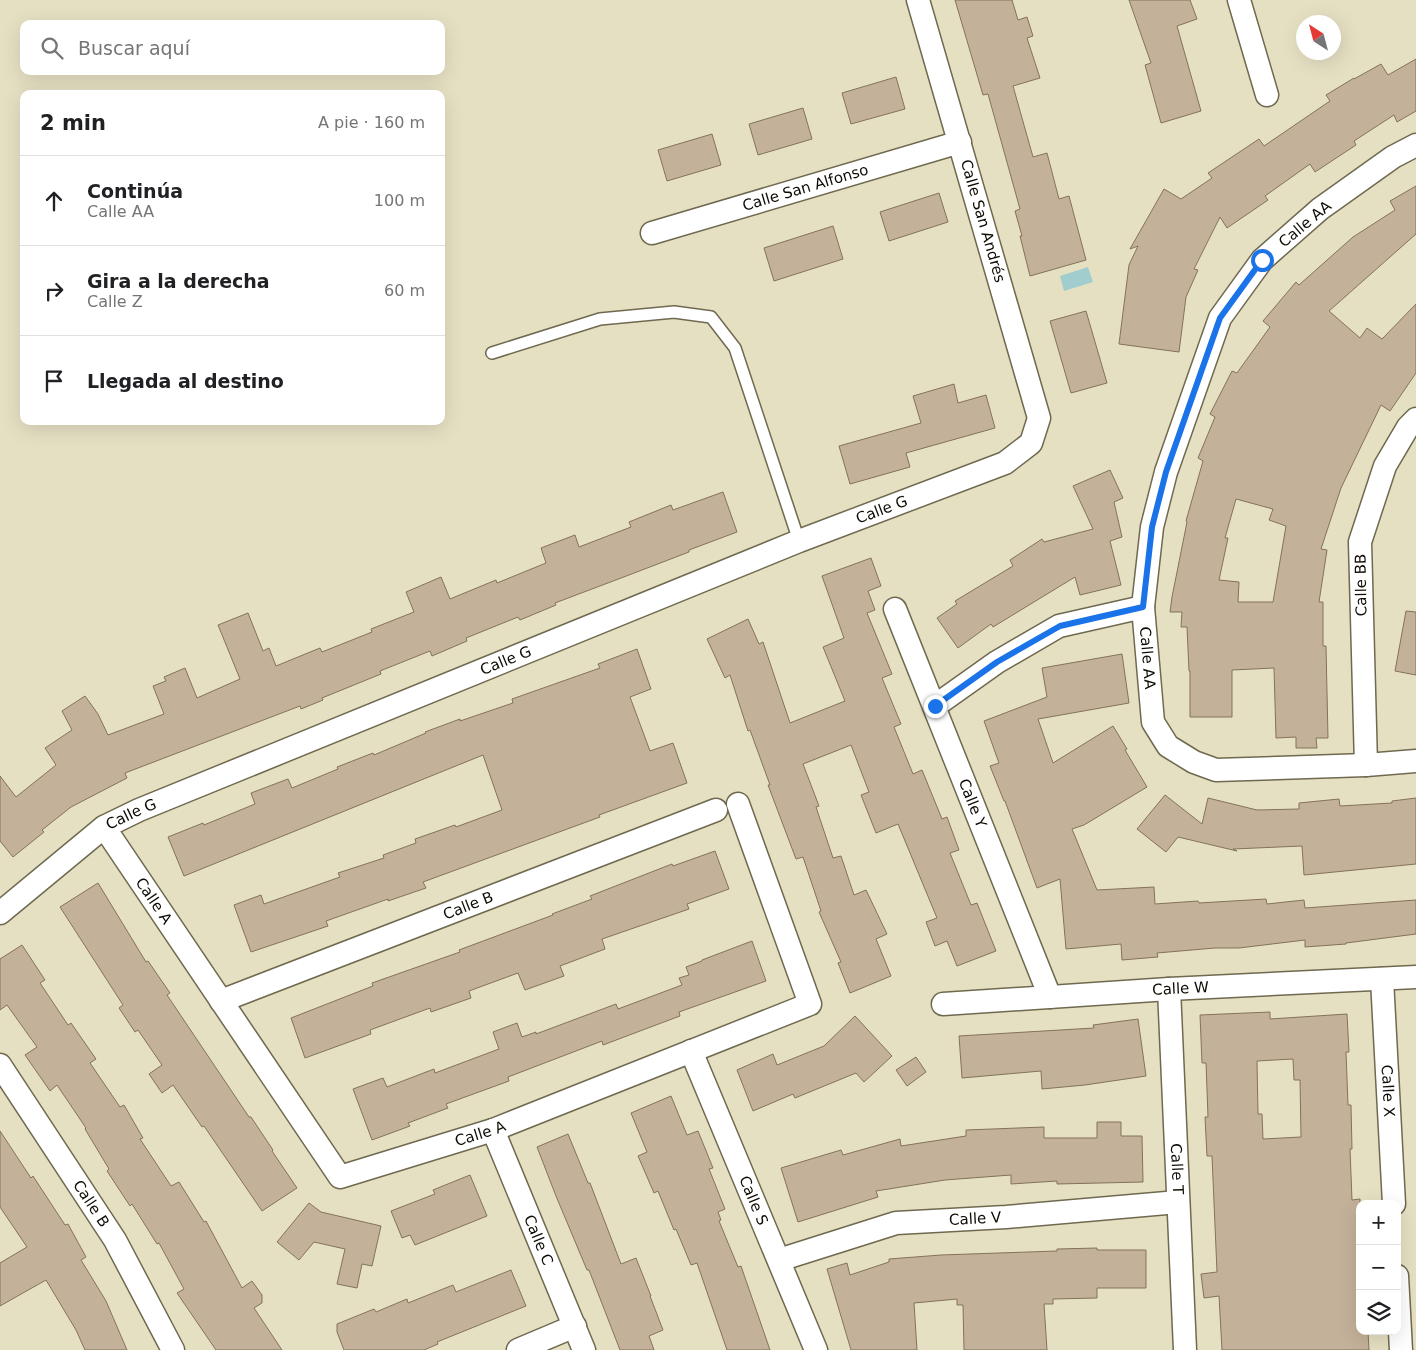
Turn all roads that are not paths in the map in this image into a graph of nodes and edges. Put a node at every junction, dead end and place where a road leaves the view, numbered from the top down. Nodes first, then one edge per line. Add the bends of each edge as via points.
1 (918, 0) edge
2 (1239, 0) edge
3 (1267, 95) dead end
4 (960, 142) junction
5 (1416, 145) edge
6 (652, 233) dead end
7 (492, 353) dead end
8 (1416, 419) edge
9 (1031, 442) joint
10 (799, 541) junction
11 (1143, 607) junction
12 (895, 609) dead end
13 (935, 706) junction
14 (1416, 761) edge
15 (1366, 765) junction
16 (738, 804) dead end
17 (716, 810) dead end
18 (104, 827) junction
19 (0, 913) edge
20 (1416, 977) edge
21 (1382, 979) junction
22 (1169, 989) junction
23 (1050, 997) junction
24 (221, 1001) junction
25 (943, 1004) dead end
26 (691, 1051) junction
27 (0, 1065) edge
28 (493, 1130) junction
29 (1394, 1200) edge
30 (1178, 1202) junction
31 (779, 1260) junction
32 (1398, 1290) edge
33 (575, 1326) junction
34 (173, 1350) edge
35 (518, 1350) edge
36 (584, 1350) edge
37 (816, 1350) edge
38 (1185, 1350) edge
39 (1401, 1350) edge

1 - 4 street, Calle San Andrés
2 - 3 street
4 - 6 street, Calle San Alfonso
4 - 9 street, Calle San Andrés via 1039,418
5 - 11 street, Calle AA via 1320,209 1262,260 1220,318 1166,472 1152,527
7 - 10 lane via 600,319 674,312 711,317 735,348
8 - 15 street, Calle BB via 1385,466 1360,542
9 - 10 street, Calle G via 1005,463
10 - 18 street, Calle G via 138,810
11 - 13 street via 1060,626 997,662
11 - 15 street, Calle AA via 1153,722 1168,746 1194,762 1216,770
12 - 13 street, Calle Y
13 - 23 street, Calle Y
14 - 15 street, Calle AA
16 - 26 street, Calle A via 810,1004
17 - 24 street, Calle B
18 - 19 street, Calle G
18 - 24 street, Calle A
20 - 21 street, Calle W
21 - 22 street, Calle W
21 - 29 street, Calle X
22 - 23 street, Calle W
22 - 30 street, Calle T
23 - 25 street, Calle W
24 - 28 street, Calle A via 340,1177
26 - 28 street, Calle A
26 - 31 street, Calle S
27 - 34 street, Calle B via 115,1240
28 - 33 street, Calle C
30 - 31 street, Calle V via 896,1223
30 - 38 street, Calle T
31 - 37 street, Calle S
32 - 39 street
33 - 35 street
33 - 36 street, Calle C

